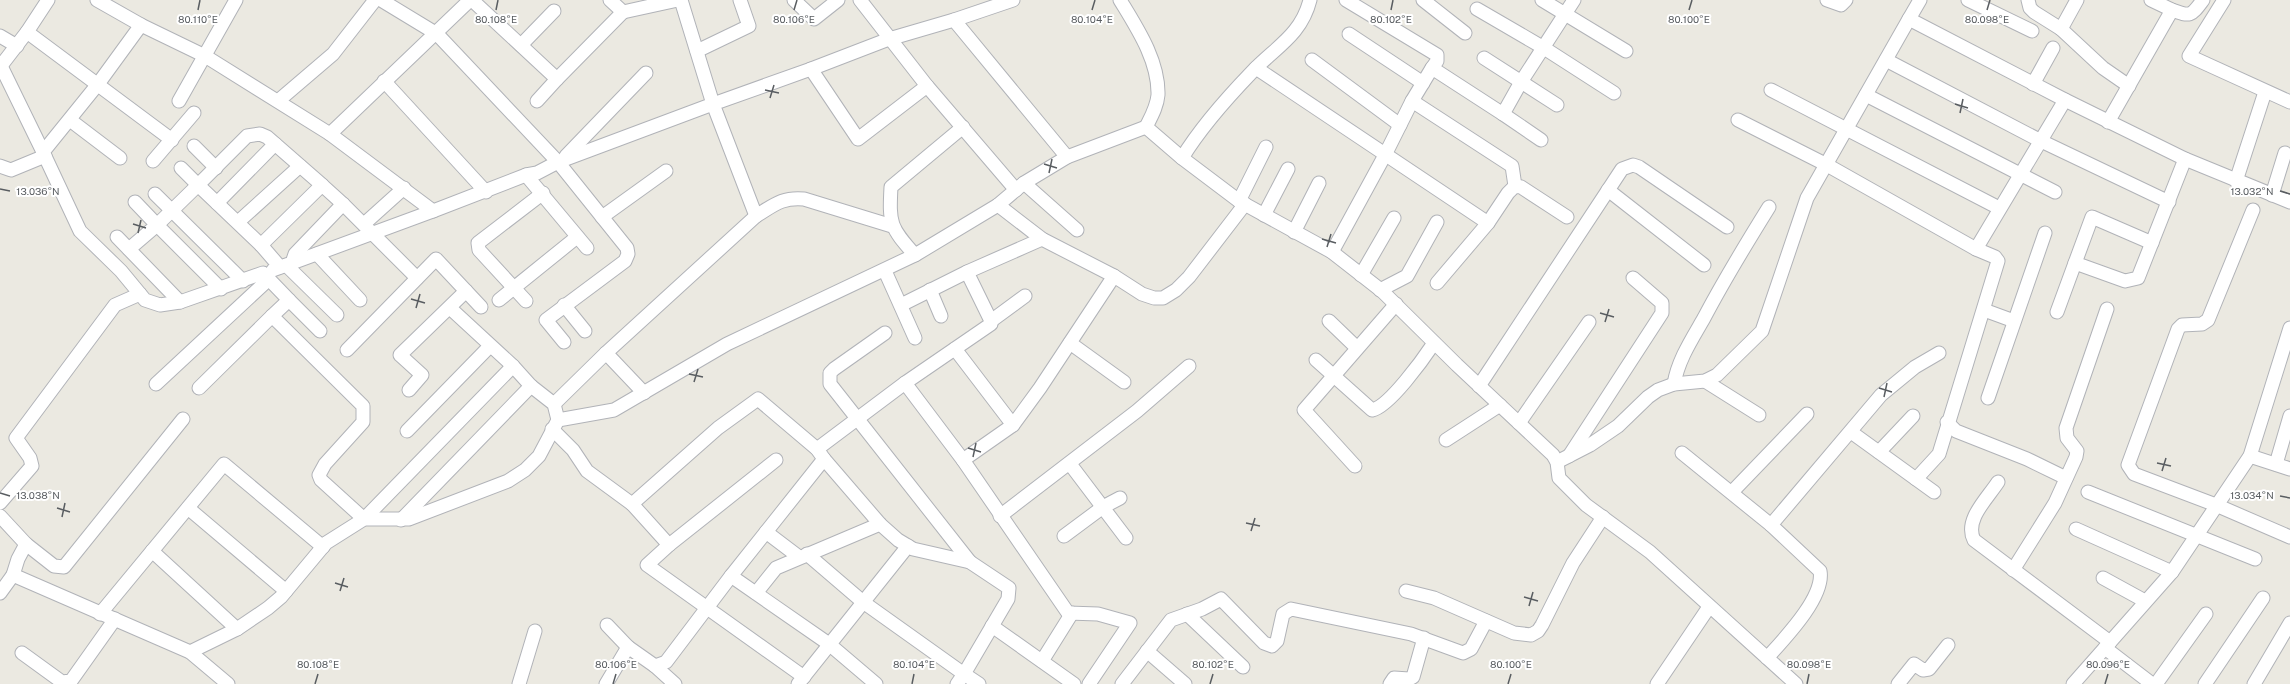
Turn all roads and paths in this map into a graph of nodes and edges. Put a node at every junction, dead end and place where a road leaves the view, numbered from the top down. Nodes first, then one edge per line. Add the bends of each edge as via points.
1 (48, 0) edge
2 (97, 0) edge
3 (236, 0) edge
4 (375, 0) edge
5 (381, 0) edge
6 (471, 0) edge
7 (611, 0) edge
8 (680, 0) edge
9 (740, 0) edge
10 (794, 0) edge
11 (838, 0) edge
12 (860, 0) edge
13 (1120, 0) edge
14 (1310, 0) edge
15 (1346, 0) edge
16 (1542, 0) edge
17 (1574, 0) edge
18 (1827, 0) edge
19 (1846, 0) edge
20 (1920, 0) edge
21 (1968, 0) edge
22 (2028, 0) edge
23 (2077, 0) edge
24 (2151, 0) edge
25 (2203, 0) edge
26 (2224, 0) edge
27 (1007, 1) edge
28 (1432, 2) edge
29 (1477, 9) dead end
30 (2172, 10) junction
31 (554, 11) dead end
32 (623, 12) junction
33 (1565, 15) junction
34 (1909, 19) junction
35 (954, 20) junction
36 (141, 26) junction
37 (2061, 30) junction
38 (2032, 31) dead end
39 (27, 32) junction
40 (1465, 33) dead end
41 (437, 34) junction
42 (1349, 34) dead end
43 (0, 36) edge
44 (889, 39) junction
45 (521, 45) junction
46 (17, 46) junction
47 (1544, 48) junction
48 (2053, 48) dead end
49 (1626, 51) dead end
50 (697, 52) junction
51 (205, 56) junction
52 (1484, 58) dead end
53 (1312, 60) dead end
54 (1886, 60) junction
55 (1, 67) edge
56 (1256, 68) junction
57 (1432, 68) junction
58 (811, 69) junction
59 (646, 73) dead end
60 (557, 79) junction
61 (384, 81) junction
62 (1521, 82) junction
63 (1422, 83) junction
64 (98, 84) junction
65 (2033, 84) junction
66 (927, 86) junction
67 (2129, 86) junction
68 (1771, 90) dead end
69 (2265, 92) junction
70 (1614, 93) dead end
71 (1866, 95) junction
72 (2065, 100) junction
73 (179, 101) dead end
74 (278, 101) junction
75 (537, 101) dead end
76 (1412, 101) junction
77 (2290, 102) edge
78 (713, 104) junction
79 (1557, 105) dead end
80 (194, 113) dead end
81 (1503, 114) junction
82 (70, 120) junction
83 (1738, 120) dead end
84 (2108, 122) junction
85 (1400, 125) junction
86 (963, 127) junction
87 (1146, 127) junction
88 (1847, 129) junction
89 (330, 134) junction
90 (172, 140) junction
91 (1540, 140) dead end
92 (2041, 142) junction
93 (275, 144) junction
94 (194, 146) dead end
95 (1266, 147) dead end
96 (2285, 153) dead end
97 (44, 154) junction
98 (1385, 155) junction
99 (1067, 157) junction
100 (120, 158) dead end
101 (1182, 158) junction
102 (2184, 159) junction
103 (153, 161) dead end
104 (558, 162) junction
105 (1827, 165) junction
106 (0, 166) edge
107 (300, 166) junction
108 (181, 168) dead end
109 (216, 168) junction
110 (1288, 169) dead end
111 (666, 172) dead end
112 (2019, 174) junction
113 (526, 175) junction
114 (2236, 182) junction
115 (1319, 183) dead end
116 (198, 185) junction
117 (322, 185) junction
118 (1020, 186) junction
119 (1515, 186) junction
120 (404, 188) junction
121 (1608, 190) junction
122 (486, 192) junction
123 (2055, 192) dead end
124 (155, 194) dead end
125 (543, 194) junction
126 (2272, 195) junction
127 (135, 202) dead end
128 (1242, 202) junction
129 (2169, 202) junction
130 (2290, 202) edge
131 (217, 203) junction
132 (343, 204) junction
133 (998, 205) junction
134 (1769, 207) dead end
135 (1999, 208) junction
136 (172, 210) junction
137 (2253, 210) dead end
138 (433, 211) junction
139 (1264, 215) junction
140 (756, 216) junction
141 (602, 217) junction
142 (1567, 217) dead end
143 (1394, 218) dead end
144 (238, 222) junction
145 (1437, 222) dead end
146 (1488, 222) junction
147 (364, 224) junction
148 (157, 225) junction
149 (892, 226) junction
150 (1727, 227) dead end
151 (1077, 230) dead end
152 (1294, 232) junction
153 (374, 233) junction
154 (2045, 233) dead end
155 (118, 236) dead end
156 (577, 237) junction
157 (1042, 239) junction
158 (2152, 243) junction
159 (261, 245) junction
160 (587, 248) dead end
161 (129, 249) junction
162 (1976, 249) junction
163 (1332, 252) junction
164 (317, 254) junction
165 (914, 255) junction
166 (2075, 262) junction
167 (286, 265) junction
168 (1704, 265) dead end
169 (885, 271) junction
170 (967, 272) junction
171 (1361, 275) junction
172 (266, 276) junction
173 (1114, 276) junction
174 (417, 278) junction
175 (1633, 278) dead end
176 (243, 281) junction
177 (1437, 283) dead end
178 (514, 287) junction
179 (220, 289) junction
180 (930, 290) junction
181 (1380, 290) junction
182 (466, 291) junction
183 (140, 294) junction
184 (1025, 296) dead end
185 (289, 300) junction
186 (360, 300) dead end
187 (499, 300) dead end
188 (526, 301) dead end
189 (180, 302) junction
190 (1396, 304) junction
191 (564, 305) junction
192 (901, 305) junction
193 (481, 307) dead end
194 (450, 308) junction
195 (2107, 309) dead end
196 (1984, 310) junction
197 (2057, 312) dead end
198 (272, 316) junction
199 (337, 316) dead end
200 (942, 316) dead end
201 (991, 321) junction
202 (1329, 321) dead end
203 (2014, 321) junction
204 (1589, 322) dead end
205 (2290, 328) edge
206 (320, 331) dead end
207 (586, 331) dead end
208 (885, 332) dead end
209 (915, 338) dead end
210 (564, 342) dead end
211 (1070, 343) junction
212 (1434, 343) junction
213 (490, 346) junction
214 (1357, 348) junction
215 (955, 349) junction
216 (347, 350) dead end
217 (606, 353) junction
218 (1939, 353) dead end
219 (2286, 356) edge
220 (1316, 360) dead end
221 (513, 366) junction
222 (1189, 366) dead end
223 (1333, 376) junction
224 (1706, 381) junction
225 (1124, 382) dead end
226 (905, 383) junction
227 (156, 384) dead end
228 (1674, 384) junction
229 (531, 386) junction
230 (1479, 386) junction
231 (198, 388) dead end
232 (409, 390) dead end
233 (644, 393) junction
234 (1988, 398) dead end
235 (554, 404) junction
236 (1500, 405) junction
237 (1807, 414) dead end
238 (1759, 415) dead end
239 (1913, 416) dead end
240 (2290, 416) edge
241 (183, 419) dead end
242 (857, 420) junction
243 (1948, 422) junction
244 (1519, 423) junction
245 (555, 425) junction
246 (1013, 425) junction
247 (407, 431) dead end
248 (1851, 432) junction
249 (1446, 440) dead end
250 (1879, 452) junction
251 (1682, 453) dead end
252 (821, 454) junction
253 (2250, 456) junction
254 (1563, 459) junction
255 (776, 460) dead end
256 (963, 460) junction
257 (1070, 464) junction
258 (2276, 464) junction
259 (1355, 466) dead end
260 (2290, 469) edge
261 (2066, 478) junction
262 (1916, 479) junction
263 (1998, 482) dead end
264 (1732, 492) junction
265 (1934, 492) dead end
266 (2088, 492) dead end
267 (1120, 498) dead end
268 (0, 503) edge
269 (632, 504) junction
270 (2216, 505) junction
271 (1103, 507) junction
272 (188, 508) junction
273 (0, 516) edge
274 (1000, 516) junction
275 (1603, 517) junction
276 (364, 519) junction
277 (401, 520) junction
278 (880, 524) junction
279 (1771, 525) junction
280 (2076, 529) dead end
281 (766, 532) junction
282 (1064, 536) dead end
283 (2197, 536) junction
284 (2290, 537) edge
285 (1126, 538) dead end
286 (26, 544) junction
287 (669, 546) junction
288 (908, 546) junction
289 (323, 547) junction
290 (152, 551) junction
291 (803, 555) junction
292 (2255, 559) dead end
293 (970, 562) junction
294 (2013, 570) junction
295 (2172, 572) junction
296 (13, 575) junction
297 (731, 576) junction
298 (2103, 578) dead end
299 (286, 591) junction
300 (1406, 591) dead end
301 (0, 593) edge
302 (756, 593) junction
303 (2264, 598) dead end
304 (2145, 601) junction
305 (864, 602) junction
306 (708, 607) junction
307 (1709, 607) junction
308 (1072, 613) junction
309 (100, 614) junction
310 (1187, 614) junction
311 (2206, 614) dead end
312 (115, 619) junction
313 (1486, 621) junction
314 (2290, 623) edge
315 (607, 625) dead end
316 (992, 626) junction
317 (237, 628) junction
318 (535, 632) dead end
319 (1424, 638) junction
320 (829, 644) junction
321 (1948, 645) dead end
322 (2107, 645) junction
323 (628, 647) junction
324 (190, 652) junction
325 (1147, 652) junction
326 (22, 653) dead end
327 (1767, 658) junction
328 (1042, 661) junction
329 (655, 666) junction
330 (1243, 668) dead end
331 (961, 679) edge
332 (801, 681) edge
333 (224, 683) edge
334 (519, 684) edge
335 (606, 684) edge
336 (675, 684) edge
337 (876, 684) edge
338 (979, 684) edge
339 (1074, 684) edge
340 (1089, 684) edge
341 (1122, 684) edge
342 (1185, 684) edge
343 (1390, 684) edge
344 (1657, 684) edge
345 (1796, 684) edge
346 (1898, 684) edge
347 (2073, 684) edge
348 (2152, 684) edge
349 (2156, 684) edge
350 (2205, 684) edge
351 (2254, 684) edge

1 - 39 street
2 - 36 street
3 - 51 street
4 - 74 street via 333,54
5 - 41 street
6 - 41 street
6 - 45 street
7 - 32 street
8 - 32 street
8 - 50 street
9 - 50 street via 749,26
10 - 11 street via 814,19
12 - 44 street
13 - 87 street via 1140,33 1156,81 1158,95
14 - 56 street via 1295,33
15 - 57 street via 1437,55
16 - 33 street
17 - 33 street
18 - 19 street via 1841,5
20 - 34 street
21 - 38 street
22 - 37 street via 2034,12
23 - 37 street
24 - 30 street
25 - 30 street via 2192,14 2187,16
26 - 69 street via 2188,56
27 - 35 street
28 - 40 street
29 - 47 street
30 - 67 street
31 - 45 street
32 - 60 street
33 - 47 street
33 - 49 street
34 - 54 street
34 - 65 street
35 - 44 street
35 - 99 street
36 - 51 street
36 - 64 street
37 - 67 street via 2103,68
39 - 46 street
39 - 64 street
41 - 61 street
41 - 104 street
42 - 63 street
43 - 46 street
44 - 58 street
44 - 66 street
45 - 60 street
46 - 55 street
47 - 62 street
47 - 70 street
48 - 65 street
50 - 78 street
51 - 73 street
51 - 74 street
52 - 62 street
53 - 85 street
54 - 71 street
54 - 92 street
55 - 97 street
56 - 98 street
56 - 101 street via 1196,136
57 - 63 street
57 - 81 street
58 - 66 street via 858,139
58 - 78 street
59 - 104 street via 574,150
60 - 75 street
61 - 89 street
61 - 122 street
62 - 79 street
62 - 81 street
63 - 76 street
64 - 82 street
64 - 90 street
65 - 72 street
66 - 86 street
67 - 84 street
68 - 88 street
69 - 77 street
69 - 114 street
71 - 88 street
71 - 112 street
72 - 84 street
72 - 92 street
74 - 89 street
76 - 85 street
76 - 119 street via 1512,166
78 - 104 street
78 - 140 street
80 - 90 street
81 - 91 street
82 - 97 street
82 - 100 street
83 - 105 street
84 - 102 street
85 - 98 street
86 - 118 street
86 - 149 street via 891,187
87 - 99 street
87 - 101 street
88 - 105 street
88 - 135 street
89 - 120 street
90 - 103 street
92 - 112 street
92 - 129 street
93 - 107 street
93 - 109 street via 267,137 253,133
93 - 131 street
94 - 109 street
95 - 128 street
96 - 126 street
97 - 106 street via 11,170
97 - 183 street via 80,231 121,271
98 - 146 street
98 - 163 street
99 - 118 street
101 - 128 street
102 - 114 street
102 - 129 street
104 - 113 street via 537,174
104 - 141 street
105 - 162 street
105 - 224 street via 1807,198 1762,331 1717,375
107 - 117 street
107 - 144 street
108 - 116 street
109 - 116 street
110 - 139 street
111 - 141 street
112 - 123 street
112 - 135 street
113 - 122 street
113 - 125 street
114 - 126 street
115 - 152 street
116 - 131 street
116 - 136 street
117 - 132 street
117 - 159 street
118 - 133 street
118 - 151 street
119 - 142 street via 1521,187
119 - 146 street
120 - 138 street
120 - 147 street
121 - 150 street via 1622,170 1633,165
121 - 168 street
121 - 230 street
122 - 138 street
124 - 136 street
125 - 156 street
125 - 178 street via 478,243 479,250
126 - 130 street
127 - 148 street
128 - 139 street
128 - 173 street via 1189,277 1163,298 1142,294
129 - 158 street
131 - 144 street
132 - 147 street
132 - 167 street
133 - 157 street
133 - 165 street
134 - 228 street via 1727,274 1683,355
135 - 162 street
136 - 148 street
136 - 176 street
137 - 270 street via 2208,320 2202,324 2182,326 2178,329 2128,465 2134,474
138 - 153 street
139 - 152 street
140 - 149 street via 781,200 804,199
140 - 217 street
141 - 191 street via 627,248 627,258
143 - 171 street
144 - 159 street
145 - 181 street via 1407,276
146 - 177 street
147 - 153 street
148 - 161 street
148 - 179 street
149 - 165 street
152 - 163 street
153 - 164 street
153 - 174 street
154 - 203 street
155 - 161 street
156 - 160 street
156 - 178 street
157 - 170 street
157 - 173 street
158 - 166 street via 2138,278 2133,281 2125,281
158 - 166 street via 2092,217
159 - 167 street
161 - 189 street
162 - 196 street via 1995,257 1998,261
163 - 171 street
164 - 167 street
164 - 186 street
165 - 169 street
166 - 197 street
167 - 172 street
167 - 199 street
169 - 192 street
169 - 233 street via 726,344
170 - 180 street
170 - 201 street
171 - 181 street
172 - 176 street
172 - 185 street
172 - 227 street
173 - 211 street
174 - 182 street via 436,259
174 - 216 street
175 - 254 street via 1662,302 1662,313
176 - 179 street
178 - 187 street
178 - 188 street
179 - 189 street
180 - 192 street
180 - 200 street
181 - 190 street
182 - 193 street
182 - 194 street
183 - 189 street via 145,300 160,305
183 - 268 street via 115,304 16,438 30,458 32,466
184 - 201 street
185 - 198 street
185 - 206 street
190 - 212 street
190 - 214 street
191 - 207 street
191 - 210 street via 546,320
192 - 209 street
194 - 213 street
194 - 232 street via 400,355 422,375
195 - 261 street via 2066,428 2067,438 2077,451
196 - 203 street
196 - 243 street
198 - 231 street
198 - 276 street via 362,406 364,422 325,464 319,475 321,480
201 - 215 street via 991,324
202 - 214 street
203 - 234 street
204 - 244 street
205 - 219 street
208 - 242 street via 830,374 830,384
211 - 225 street
211 - 246 street
212 - 223 street via 1410,376 1377,409 1368,408
212 - 230 street
213 - 221 street
213 - 247 street
214 - 223 street
215 - 226 street
215 - 246 street
217 - 233 street
217 - 235 street
218 - 248 street via 1898,380 1881,395
219 - 253 street
220 - 223 street
221 - 229 street
221 - 276 street
222 - 257 street
223 - 259 street via 1304,410
224 - 228 street
224 - 238 street
226 - 242 street
226 - 256 street
228 - 254 street via 1653,393 1618,426
229 - 235 street
229 - 277 street
230 - 236 street
233 - 245 street via 614,410
235 - 245 street
236 - 244 street
236 - 249 street
237 - 264 street
239 - 250 street
240 - 258 street
241 - 286 street via 64,567 54,566
242 - 252 street
242 - 293 street
243 - 261 street via 1956,431 2027,459
243 - 262 street via 1939,454
244 - 254 street via 1553,454
245 - 269 street via 587,471
245 - 277 street via 539,456 525,470 508,481 409,520
246 - 256 street
248 - 250 street
248 - 279 street
250 - 262 street
251 - 264 street
252 - 269 street via 758,399 718,428
252 - 278 street
252 - 281 street
253 - 258 street
253 - 270 street
254 - 275 street via 1559,478 1586,505
255 - 287 street
256 - 274 street
257 - 271 street
257 - 274 street
258 - 260 street
261 - 294 street via 2055,503
262 - 265 street
263 - 294 street via 1972,520 1971,534 1974,540
264 - 279 street
266 - 283 street
267 - 271 street
269 - 287 street
270 - 283 street
270 - 284 street
271 - 282 street
271 - 285 street
272 - 289 street via 224,464
272 - 290 street
272 - 299 street
273 - 286 street
274 - 308 street via 1023,545 1068,613
275 - 307 street via 1650,552
275 - 313 street via 1573,563 1538,631 1531,635 1514,633
276 - 277 street
276 - 289 street
278 - 288 street
278 - 291 street
279 - 327 street via 1820,571 1821,578 1800,618
280 - 295 street
281 - 291 street
281 - 297 street
283 - 292 street
283 - 295 street
286 - 296 street
287 - 306 street via 647,565
288 - 293 street
288 - 305 street
289 - 299 street
290 - 309 street
290 - 317 street
291 - 302 street via 776,568
291 - 305 street
293 - 316 street via 1009,588 1008,599
294 - 322 street
295 - 304 street
296 - 301 street
296 - 309 street
297 - 302 street
297 - 306 street
298 - 304 street
299 - 317 street via 268,608
300 - 313 street via 1434,598
302 - 320 street
303 - 350 street
304 - 322 street
305 - 320 street
305 - 331 street
306 - 329 street via 666,662
306 - 332 street
307 - 327 street
307 - 344 street
308 - 328 street
308 - 340 street via 1098,614 1130,623
309 - 312 street
310 - 319 street via 1221,599 1264,643 1272,646 1277,641 1283,614 1291,609
310 - 325 street via 1171,620
310 - 330 street
311 - 349 street
312 - 324 street
312 - 326 street via 71,681 62,682
313 - 319 street via 1472,649 1463,653
314 - 351 street
315 - 323 street
316 - 328 street
316 - 331 street
317 - 324 street
318 - 334 street
319 - 343 street via 1412,678 1398,677
320 - 332 street
320 - 337 street
321 - 346 street via 1929,669 1923,670 1914,664
322 - 347 street
322 - 348 street
323 - 329 street
323 - 335 street
324 - 333 street
325 - 341 street
325 - 342 street
327 - 345 street
328 - 339 street
329 - 336 street
331 - 338 street

